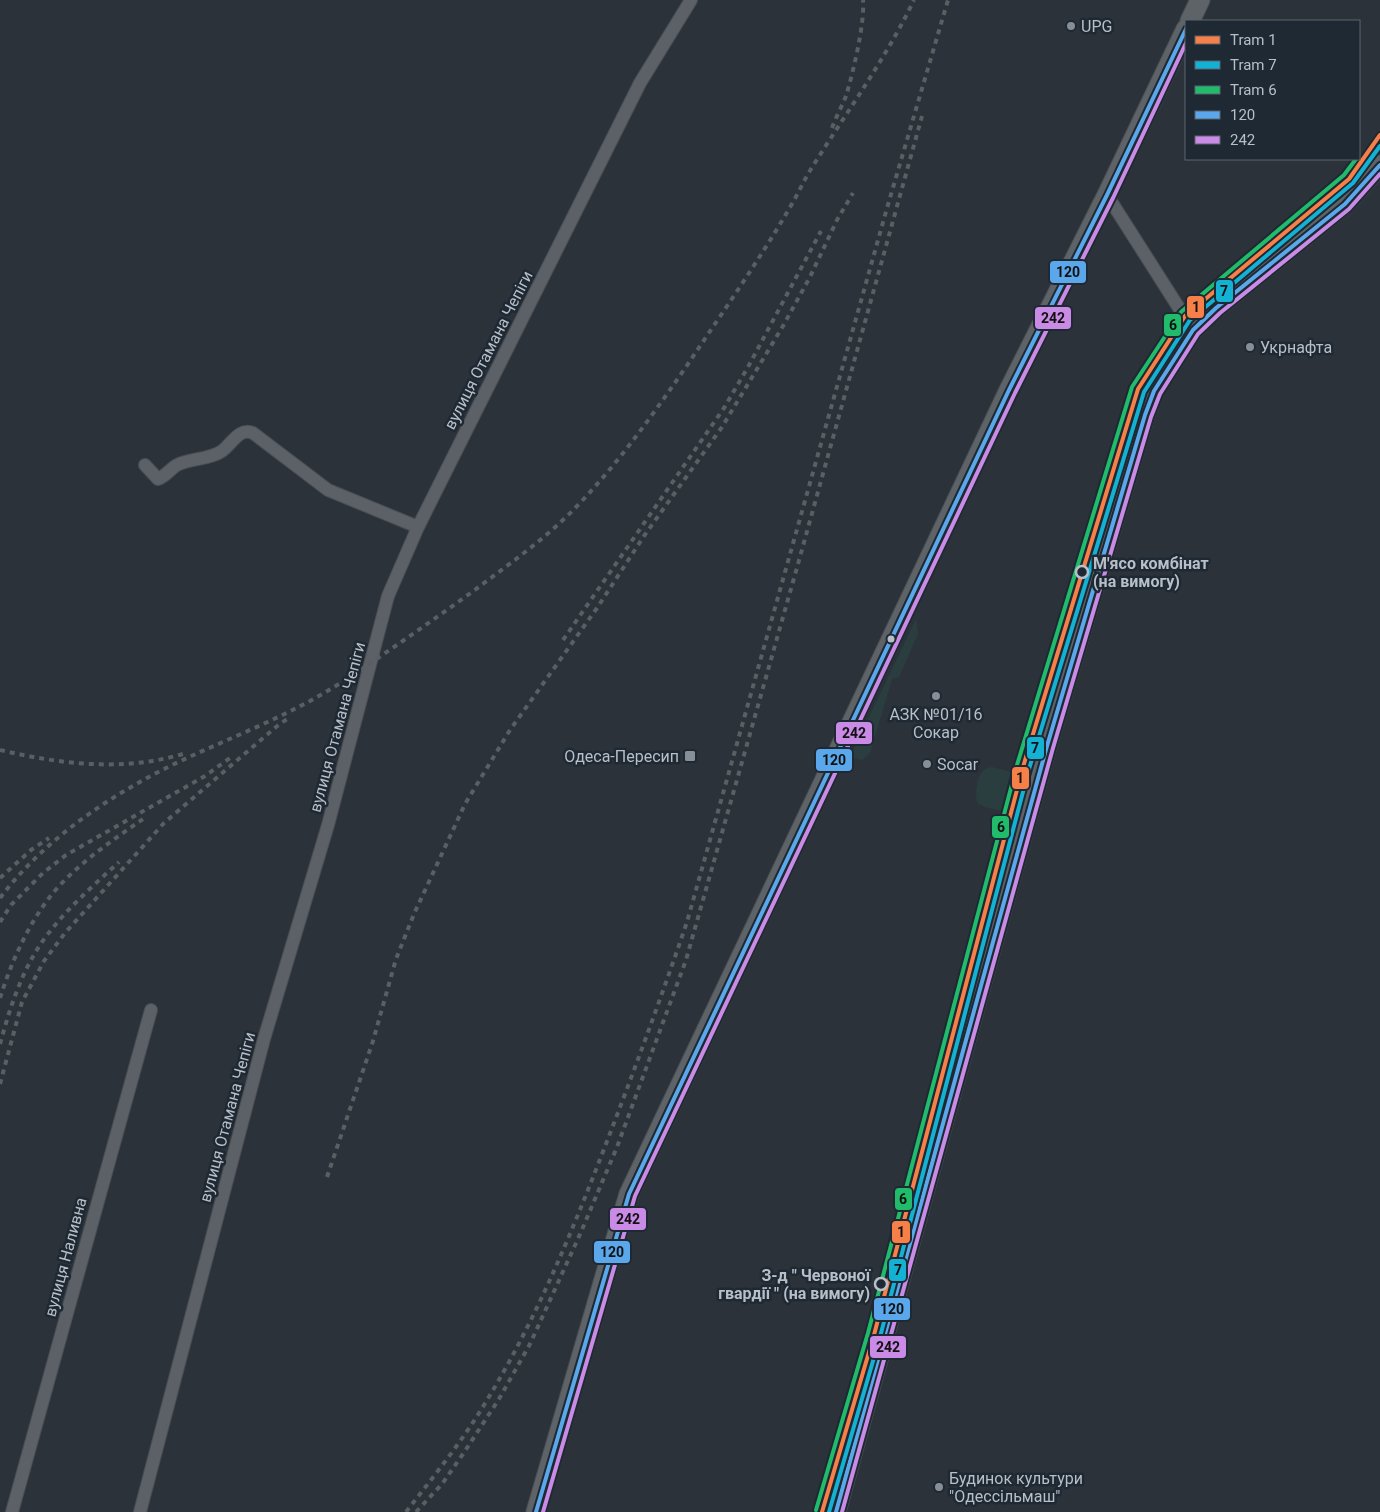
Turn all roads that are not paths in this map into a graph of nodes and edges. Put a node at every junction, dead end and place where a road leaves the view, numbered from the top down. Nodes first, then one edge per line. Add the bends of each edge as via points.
1 (691, 0) edge
2 (1200, 0) edge
3 (1190, 20) edge
4 (1185, 31) edge
5 (1380, 165) edge
6 (1107, 195) junction
7 (1193, 330) junction
8 (146, 465) dead end
9 (418, 527) junction
10 (151, 1010) dead end
11 (12, 1512) edge
12 (140, 1512) edge
13 (536, 1512) edge
14 (836, 1512) edge

1 - 9 street, вулиця Отамана Чепіги via 640,83
2 - 3 main road
4 - 6 main road
5 - 7 main road via 1345,204
6 - 7 street
6 - 13 main road via 1008,390 629,1194
7 - 14 main road via 1154,391 1145,415 1047,746
8 - 9 street via 158,479 178,464 219,453 247,430 328,490
9 - 12 street, вулиця Отамана Чепіги via 388,596 328,824 261,1048
10 - 11 street, вулиця Наливна

